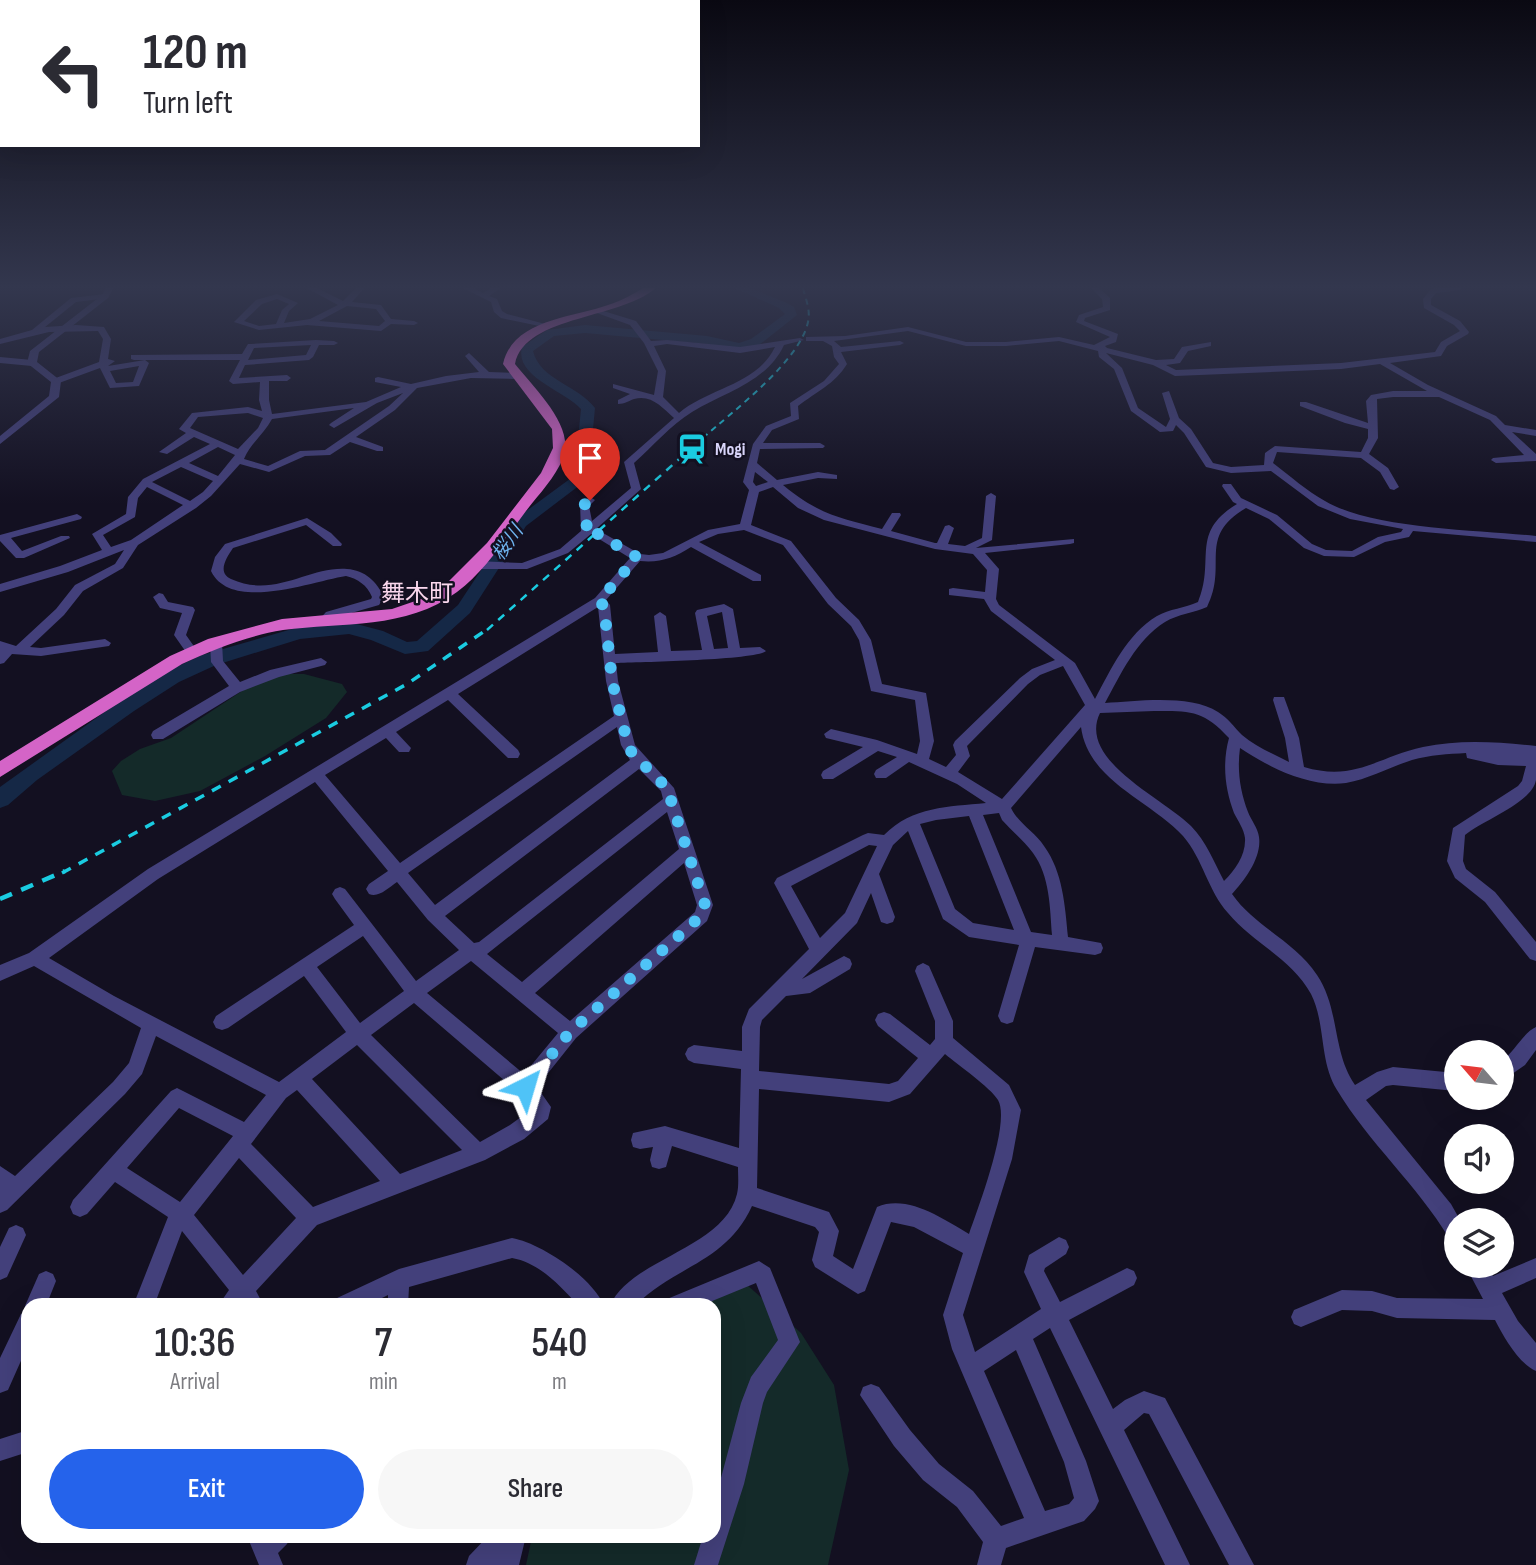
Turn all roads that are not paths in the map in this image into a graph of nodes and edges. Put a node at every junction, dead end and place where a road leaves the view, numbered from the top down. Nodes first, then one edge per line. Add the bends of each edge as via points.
1 (33, 358) edge
2 (106, 358) edge
3 (120, 358) edge
4 (191, 358) edge
5 (287, 358) edge
6 (471, 358) edge
7 (511, 358) edge
8 (656, 358) edge
9 (773, 358) edge
10 (840, 358) edge
11 (1107, 358) edge
12 (1139, 358) edge
13 (1179, 358) edge
14 (1417, 358) edge
15 (0, 360) edge
16 (244, 360) junction
17 (1383, 362) junction
18 (18, 363) junction
19 (32, 363) junction
20 (1156, 363) junction
21 (105, 367) junction
22 (0, 371) edge
23 (486, 374) junction
24 (517, 376) junction
25 (287, 378) dead end
26 (265, 379) junction
27 (378, 380) dead end
28 (56, 381) junction
29 (616, 386) dead end
30 (414, 388) junction
31 (1166, 393) dead end
32 (643, 396) junction
33 (1438, 397) junction
34 (657, 398) junction
35 (621, 402) dead end
36 (364, 404) junction
37 (1303, 404) dead end
38 (268, 418) junction
39 (679, 418) junction
40 (1175, 419) junction
41 (334, 425) dead end
42 (1372, 427) junction
43 (1505, 428) junction
44 (172, 431) dead end
45 (189, 432) junction
46 (1536, 433) edge
47 (349, 438) junction
48 (0, 441) edge
49 (215, 444) junction
50 (755, 446) junction
51 (820, 446) dead end
52 (380, 449) dead end
53 (164, 452) dead end
54 (1364, 455) junction
55 (239, 457) junction
56 (1535, 458) edge
57 (1496, 460) dead end
58 (181, 463) junction
59 (751, 463) junction
60 (1272, 468) junction
61 (833, 477) dead end
62 (219, 480) junction
63 (146, 483) junction
64 (775, 483) junction
65 (1227, 486) dead end
66 (1394, 487) dead end
67 (754, 490) junction
68 (992, 496) dead end
69 (590, 500) dead end
70 (1245, 505) junction
71 (192, 506) junction
72 (896, 515) dead end
73 (76, 516) dead end
74 (745, 527) junction
75 (1409, 527) junction
76 (585, 528) junction
77 (949, 528) dead end
78 (884, 534) junction
79 (2, 538) edge
80 (65, 538) dead end
81 (1536, 539) edge
82 (1070, 541) dead end
83 (692, 543) junction
84 (133, 544) junction
85 (337, 544) dead end
86 (941, 547) junction
87 (959, 549) junction
88 (976, 551) junction
89 (109, 552) junction
90 (637, 557) junction
91 (481, 566) junction
92 (757, 578) dead end
93 (0, 588) edge
94 (953, 592) dead end
95 (990, 596) junction
96 (159, 597) dead end
97 (599, 601) junction
98 (660, 616) dead end
99 (323, 622) junction
100 (105, 643) dead end
101 (10, 648) edge
102 (192, 652) junction
103 (216, 652) junction
104 (760, 652) dead end
105 (735, 653) junction
106 (709, 655) junction
107 (665, 656) junction
108 (610, 659) junction
109 (0, 660) edge
110 (1065, 661) junction
111 (321, 662) dead end
112 (236, 686) junction
113 (450, 694) junction
114 (1279, 700) dead end
115 (1094, 707) junction
116 (619, 719) junction
117 (387, 731) junction
118 (831, 734) dead end
119 (158, 735) dead end
120 (1236, 737) junction
121 (877, 745) junction
122 (404, 748) dead end
123 (513, 754) dead end
124 (1535, 758) edge
125 (915, 759) junction
126 (639, 761) junction
127 (4, 766) edge
128 (1297, 769) junction
129 (881, 774) dead end
130 (948, 774) junction
131 (316, 775) junction
132 (828, 775) dead end
133 (672, 800) junction
134 (1003, 807) junction
135 (974, 811) junction
136 (911, 821) junction
137 (887, 841) junction
138 (688, 851) junction
139 (397, 873) junction
140 (872, 875) junction
141 (374, 889) dead end
142 (1223, 893) junction
143 (340, 894) dead end
144 (434, 915) junction
145 (887, 917) dead end
146 (365, 926) junction
147 (1026, 939) junction
148 (1061, 944) junction
149 (1096, 948) dead end
150 (818, 950) junction
151 (471, 951) junction
152 (1536, 954) edge
153 (35, 958) junction
154 (844, 964) dead end
155 (306, 966) junction
156 (923, 971) dead end
157 (0, 974) edge
158 (780, 988) junction
159 (522, 993) junction
160 (416, 994) junction
161 (1007, 1016) dead end
162 (884, 1020) dead end
163 (222, 1022) dead end
164 (151, 1025) junction
165 (570, 1032) junction
166 (359, 1035) junction
167 (1536, 1035) edge
168 (937, 1049) junction
169 (694, 1054) dead end
170 (1514, 1063) edge
171 (751, 1070) junction
172 (299, 1079) junction
173 (1444, 1081) edge
174 (525, 1087) junction
175 (280, 1092) junction
176 (1354, 1097) junction
177 (665, 1135) junction
178 (243, 1139) junction
179 (640, 1140) dead end
180 (478, 1153) junction
181 (659, 1160) dead end
182 (749, 1161) junction
183 (113, 1170) junction
184 (7, 1182) edge
185 (395, 1183) junction
186 (747, 1195) junction
187 (0, 1203) edge
188 (80, 1207) dead end
189 (1444, 1209) edge
190 (182, 1215) junction
191 (310, 1218) junction
192 (16, 1236) dead end
193 (1059, 1247) dead end
194 (974, 1248) junction
195 (1536, 1268) edge
196 (0, 1270) edge
197 (1127, 1278) dead end
198 (1483, 1278) edge
199 (399, 1279) junction
200 (46, 1281) dead end
201 (1489, 1288) junction
202 (39, 1298) edge
203 (146, 1298) edge
204 (249, 1298) edge
205 (359, 1298) edge
206 (398, 1298) edge
207 (587, 1298) edge
208 (629, 1298) edge
209 (692, 1298) edge
210 (1501, 1310) junction
211 (1054, 1313) junction
212 (1301, 1317) dead end
213 (21, 1336) edge
214 (1021, 1336) junction
215 (1536, 1360) edge
216 (972, 1366) junction
217 (0, 1382) edge
218 (871, 1395) dead end
219 (1111, 1427) junction
220 (21, 1443) edge
221 (0, 1450) edge
222 (721, 1518) edge
223 (1039, 1525) junction
224 (996, 1539) junction
225 (499, 1543) edge
226 (512, 1543) edge
227 (713, 1543) edge
228 (478, 1565) edge
229 (507, 1565) edge
230 (706, 1565) edge
231 (989, 1565) edge
232 (1178, 1565) edge
233 (1242, 1565) edge

1 - 19 street
2 - 21 street
3 - 21 street
4 - 16 street
5 - 16 street
6 - 23 street
7 - 24 highway via 509,364
8 - 34 street via 663,370
9 - 39 street via 751,378
10 - 50 street via 841,368 825,385 793,404 796,417 769,428
11 - 40 street via 1123,377 1134,409 1163,430 1170,429
12 - 20 street
13 - 20 street
14 - 17 street
15 - 18 street
16 - 26 street via 234,386
17 - 20 street via 1184,373 1169,372
17 - 33 street
18 - 19 street
18 - 22 street
19 - 28 street
21 - 28 street
23 - 24 street
23 - 30 street via 440,376
24 - 91 highway via 552,419 560,447 539,485
25 - 26 street
26 - 38 street
27 - 30 street
28 - 48 street via 48,404
29 - 32 street
30 - 36 street
30 - 47 street
31 - 40 street
32 - 34 street
32 - 35 street
33 - 42 street via 1377,395 1371,401
33 - 43 street via 1480,411
34 - 39 street
36 - 38 street
36 - 41 street
37 - 42 street
38 - 45 street via 259,411 195,415
38 - 55 street
39 - 76 street via 629,462 636,489
40 - 60 street via 1209,465 1231,470
42 - 54 street via 1373,439
43 - 46 street
43 - 56 street
44 - 45 street
45 - 49 street
45 - 53 street
47 - 52 street
47 - 55 street via 323,455 307,448 269,469
49 - 55 street
49 - 58 street
50 - 51 street
50 - 59 street
54 - 60 street via 1275,449 1267,461
54 - 66 street via 1384,470
55 - 62 street
56 - 57 street
58 - 62 street
58 - 63 street
59 - 64 street
59 - 67 street via 748,482
60 - 75 street via 1331,509
61 - 64 street via 818,475
62 - 71 street
63 - 71 street
63 - 89 street via 133,497 131,515 97,534
64 - 67 street
64 - 78 street via 808,510
65 - 70 street
67 - 74 street
68 - 87 street via 987,540
69 - 76 street via 584,505
70 - 75 street via 1273,517 1316,551 1332,555 1354,554 1381,539 1405,535
70 - 115 street via 1216,526 1209,547 1212,578 1203,604 1161,620 1142,636
71 - 84 street
72 - 78 street
73 - 79 street
74 - 83 street via 710,533
74 - 125 street via 787,543 855,623 865,640 876,688 921,696 927,741
75 - 81 street
76 - 90 street
76 - 91 street via 564,551 523,568
77 - 86 street
78 - 86 street
79 - 80 street via 20,556
82 - 88 street
83 - 90 street via 664,558
83 - 92 street
84 - 89 street
84 - 101 street via 119,566 79,588 60,612
85 - 99 street via 307,521 229,546 218,571 223,580 251,590 266,591 346,572 375,589 378,597 374,603 330,615
86 - 87 street
87 - 88 street
88 - 95 street via 993,569
89 - 93 street
90 - 97 street
91 - 99 highway via 445,593 405,611
94 - 95 street
95 - 110 street via 1005,618
96 - 102 street via 164,605 189,610 180,635
97 - 108 street via 604,606
97 - 113 street
98 - 107 street
99 - 103 highway via 267,627
100 - 101 street via 41,652
101 - 109 street
102 - 103 highway
102 - 127 highway
103 - 112 street
104 - 105 street
105 - 106 street
105 - 106 street via 724,608 701,613
106 - 107 street
107 - 108 street
108 - 116 street
110 - 115 street
110 - 130 street via 1024,681 960,746 962,756
111 - 112 street
112 - 119 street
113 - 117 street
113 - 123 street
114 - 128 street via 1293,738
115 - 120 street via 1205,711 1221,719
115 - 134 street
115 - 142 street via 1088,728 1094,749 1191,835
116 - 126 street
116 - 139 street
117 - 122 street
117 - 131 street
118 - 121 street
120 - 128 street
120 - 142 street via 1230,762 1252,845
121 - 125 street
121 - 132 street
124 - 128 street via 1456,749 1422,752 1343,778
124 - 152 street via 1519,796 1479,814 1458,832 1455,861
125 - 129 street
125 - 130 street
126 - 133 street via 667,788
126 - 144 street
130 - 134 street
131 - 139 street
131 - 153 street via 153,874
133 - 138 street
133 - 151 street via 483,948
134 - 135 street
134 - 148 street via 1039,850 1049,870
135 - 136 street
135 - 147 street
136 - 137 street
136 - 147 street via 949,914 969,930
137 - 140 street
137 - 150 street via 868,839 782,883
138 - 159 street
138 - 165 street via 705,905 701,916
139 - 141 street
139 - 144 street
140 - 145 street
140 - 150 street via 851,918
142 - 176 street via 1233,908 1310,978 1319,993 1337,1071
143 - 146 street
144 - 151 street
146 - 155 street
146 - 160 street
147 - 148 street
147 - 161 street
148 - 149 street
150 - 158 street
151 - 159 street
151 - 160 street
153 - 157 street
153 - 164 street
154 - 158 street via 804,988
155 - 163 street
155 - 166 street
156 - 168 street via 944,1021
158 - 171 street via 755,1015
159 - 165 street
160 - 166 street
160 - 174 street
162 - 168 street
164 - 175 street
164 - 184 street via 136,1068 119,1088
165 - 174 street
166 - 172 street
166 - 180 street
167 - 170 street
168 - 171 street via 904,1088 889,1093
168 - 194 street via 1003,1091 1012,1110 1003,1159
169 - 171 street
171 - 182 street
172 - 175 street
172 - 185 street
173 - 176 street via 1393,1076
174 - 180 street via 542,1107 541,1113
175 - 178 street
176 - 189 street
177 - 179 street
177 - 181 street
177 - 182 street
178 - 183 street via 177,1097
178 - 190 street
178 - 191 street
180 - 185 street
182 - 186 street
183 - 188 street
183 - 190 street
184 - 187 street
185 - 191 street
186 - 194 street via 822,1219 830,1231 822,1260 858,1284 884,1214 890,1210 903,1212
186 - 208 street via 726,1231
190 - 203 street
190 - 204 street
191 - 204 street
192 - 196 street
193 - 211 street via 1033,1266
194 - 216 street via 953,1315
195 - 201 street
197 - 211 street
198 - 201 street
199 - 205 street
199 - 206 street
199 - 207 street via 520,1248 573,1283
200 - 202 street
201 - 210 street
209 - 222 street via 759,1271 789,1342 752,1403
210 - 212 street via 1397,1308 1342,1300
210 - 215 street
211 - 214 street
211 - 219 street
213 - 217 street
214 - 216 street
214 - 223 street via 1087,1496 1081,1510
216 - 223 street
218 - 224 street via 909,1447 965,1499
219 - 232 street
219 - 233 street via 1141,1401 1157,1406
220 - 221 street
223 - 224 street
224 - 231 street
225 - 228 street
226 - 229 street
227 - 230 street

